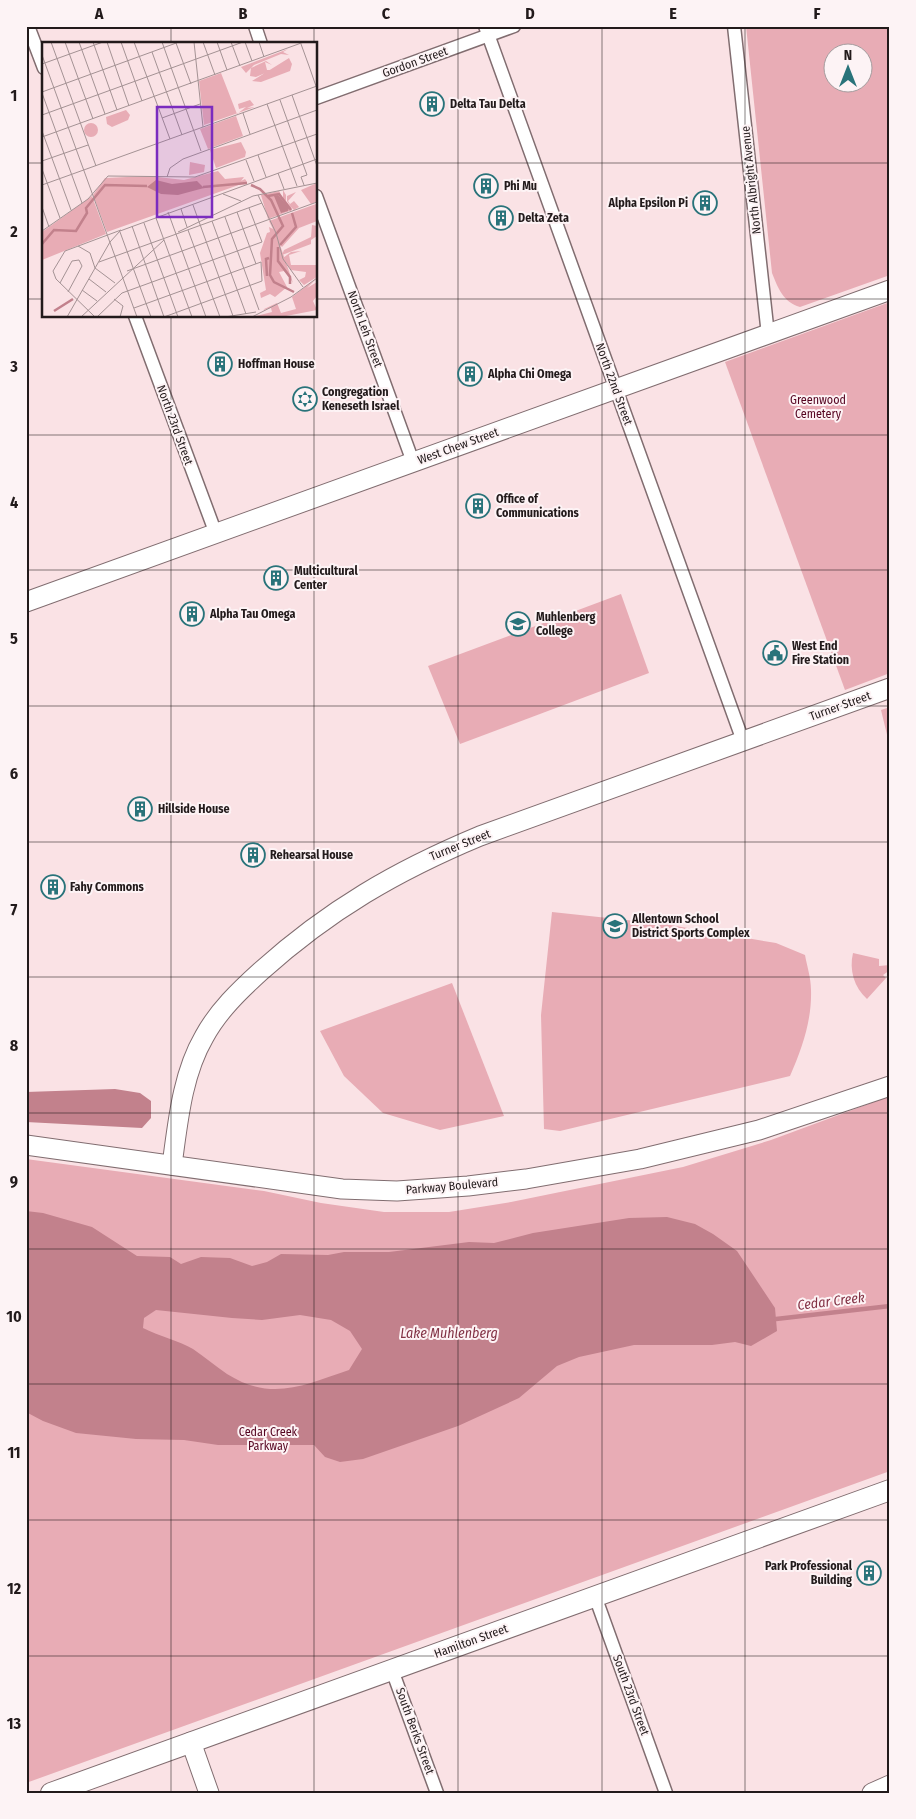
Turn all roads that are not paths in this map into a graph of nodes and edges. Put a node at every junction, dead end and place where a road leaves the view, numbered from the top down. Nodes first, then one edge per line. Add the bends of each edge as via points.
1 (28, 26) edge
2 (255, 26) edge
3 (514, 26) edge
4 (734, 26) edge
5 (486, 31) edge
6 (260, 42) edge
7 (42, 63) edge
8 (318, 97) edge
9 (318, 201) edge
10 (890, 290) edge
11 (135, 318) edge
12 (768, 334) junction
13 (616, 390) junction
14 (413, 462) junction
15 (216, 534) junction
16 (26, 602) edge
17 (890, 688) edge
18 (742, 741) junction
19 (890, 1086) edge
20 (26, 1145) edge
21 (172, 1165) junction
22 (890, 1490) edge
23 (595, 1596) junction
24 (392, 1670) junction
25 (191, 1742) junction
26 (890, 1785) edge
27 (52, 1793) edge
28 (209, 1793) edge
29 (437, 1793) edge
30 (666, 1793) edge
31 (872, 1793) edge

1 - 7 street
2 - 6 street
3 - 5 street, Gordon Street
4 - 12 street, North Albright Avenue
5 - 8 street, Gordon Street
5 - 13 street, North 22nd Street
9 - 14 street, North Leh Street
10 - 12 street, West Chew Street
11 - 15 street, North 23rd Street
12 - 13 street, West Chew Street
13 - 14 street, West Chew Street
13 - 18 street, North 22nd Street
14 - 15 street, West Chew Street
15 - 16 street, West Chew Street
17 - 18 street, Turner Street
18 - 21 street, Turner Street via 437,853 357,897 319,923 249,982 204,1036 190,1068
19 - 21 street, Parkway Boulevard via 792,1120 708,1144 583,1170 468,1186 355,1191
20 - 21 street, Parkway Boulevard
22 - 23 main road, Hamilton Street
23 - 24 main road, Hamilton Street
23 - 30 street, South 23rd Street
24 - 25 main road, Hamilton Street
24 - 29 street, South Berks Street
25 - 27 main road, Hamilton Street
25 - 28 street
26 - 31 street

